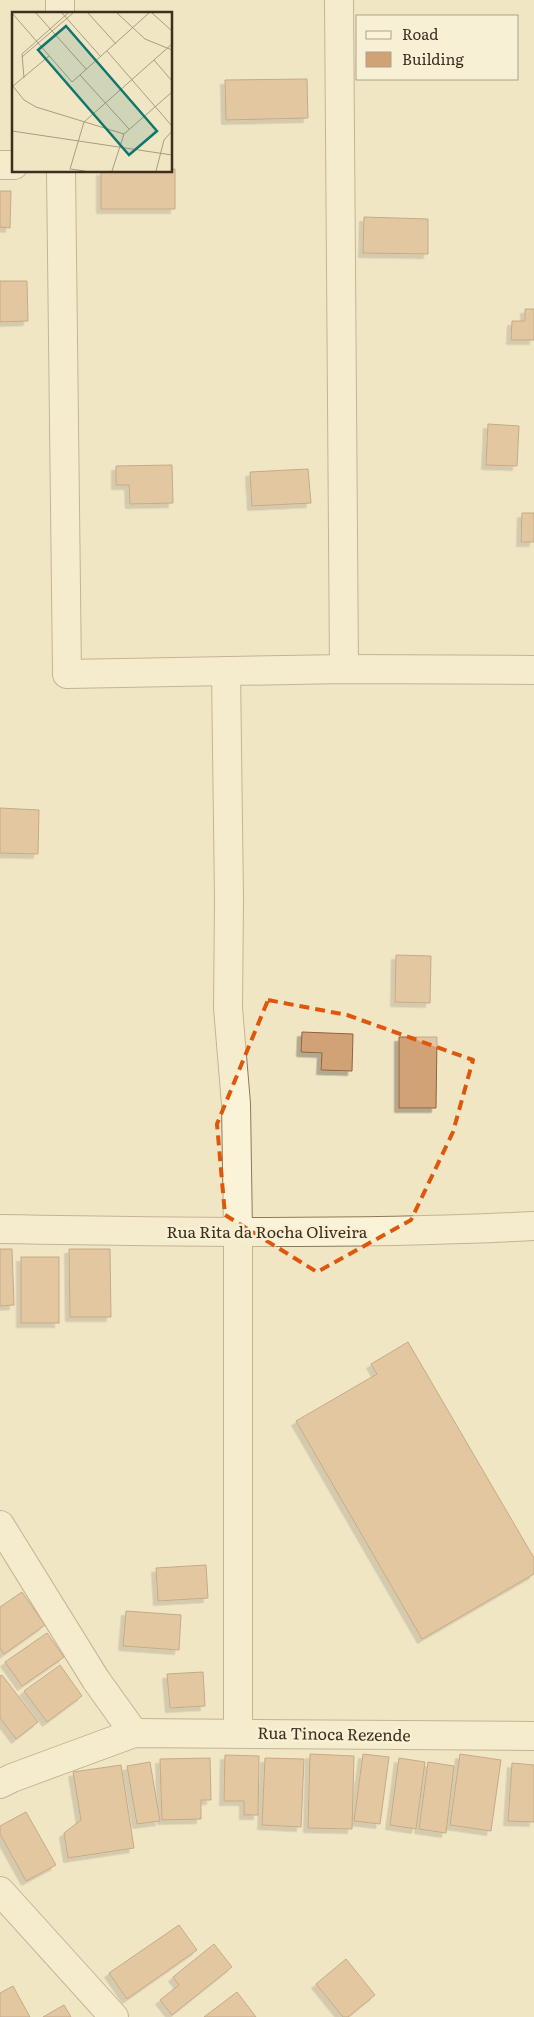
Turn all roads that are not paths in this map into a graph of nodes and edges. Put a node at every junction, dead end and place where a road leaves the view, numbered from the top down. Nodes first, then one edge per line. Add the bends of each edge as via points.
1 (339, 0) edge
2 (61, 172) edge
3 (344, 669) junction
4 (534, 670) edge
5 (226, 671) junction
6 (534, 1226) edge
7 (0, 1229) edge
8 (238, 1233) junction
9 (0, 1525) edge
10 (238, 1732) junction
11 (134, 1733) junction
12 (534, 1736) edge
13 (0, 1784) edge
14 (0, 1890) edge
15 (114, 2017) edge

1 - 3 street
2 - 5 street via 67,674
3 - 4 street
3 - 5 street
5 - 8 street via 230,899 228,1008 236,1104
6 - 8 street, Rua Rita da Rocha Oliveira via 432,1231
7 - 8 street, Rua Rita da Rocha Oliveira
8 - 10 street
9 - 11 street via 96,1680
10 - 11 street, Rua Tinoca Rezende
10 - 12 street, Rua Tinoca Rezende
11 - 13 street, Rua Tinoca Rezende
14 - 15 street

